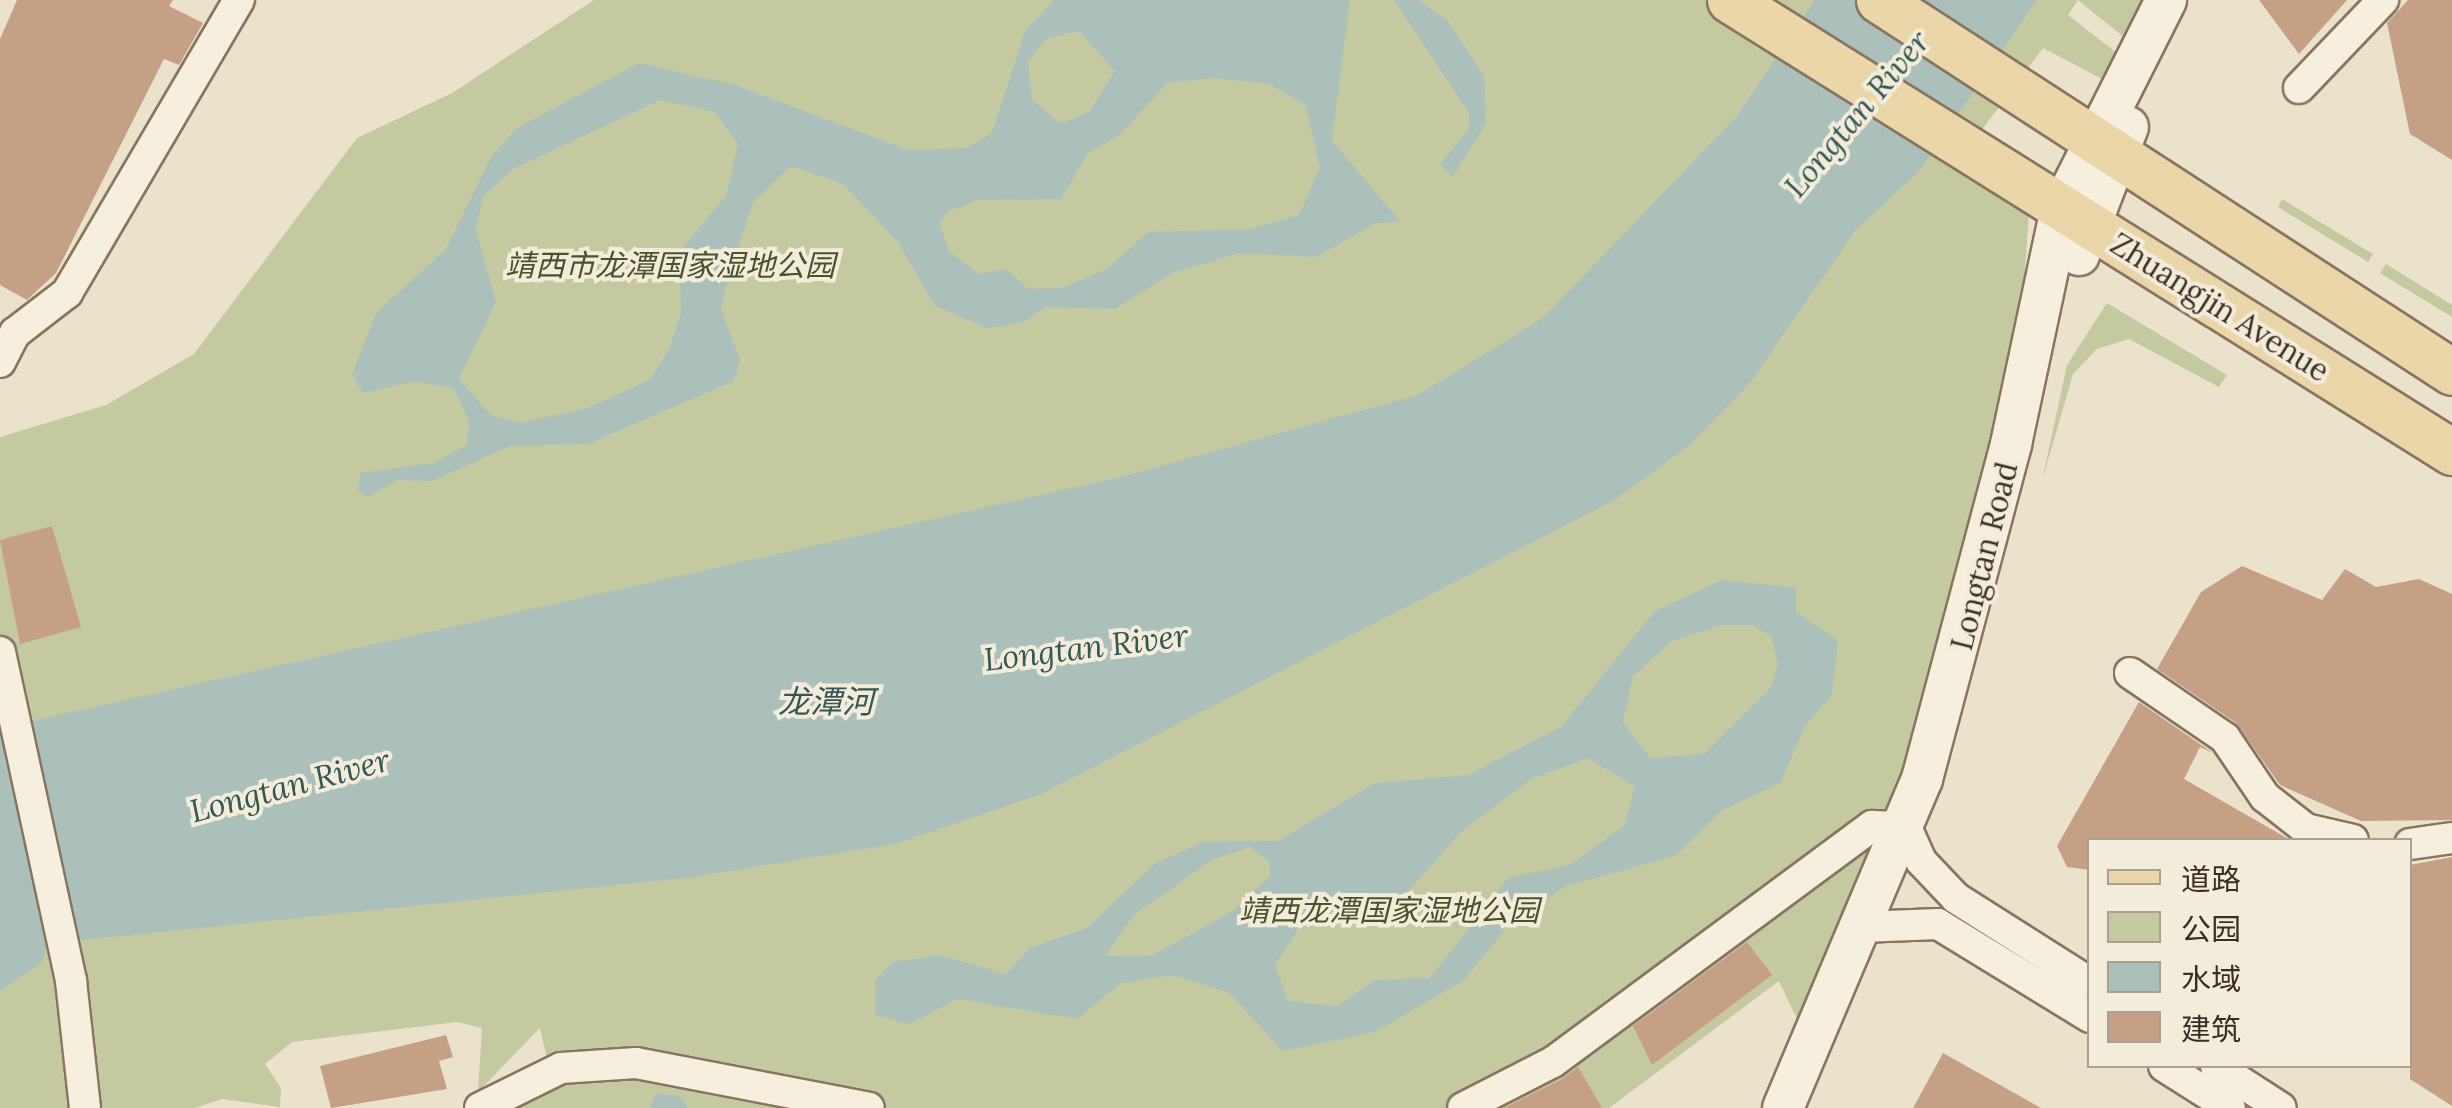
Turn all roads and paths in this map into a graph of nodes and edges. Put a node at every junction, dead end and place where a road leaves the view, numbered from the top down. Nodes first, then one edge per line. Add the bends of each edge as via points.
1 (240, 0) edge
2 (1879, 0) edge
3 (2166, 0) edge
4 (2185, 0) edge
5 (2383, 0) edge
6 (1740, 6) edge
7 (2300, 88) dead end
8 (2104, 148) junction
9 (2077, 218) junction
10 (0, 362) edge
11 (2452, 372) edge
12 (2452, 452) edge
13 (0, 652) edge
14 (2130, 672) dead end
15 (2347, 838) edge
16 (2452, 838) edge
17 (1914, 844) junction
18 (2412, 844) edge
19 (1876, 926) junction
20 (2087, 981) edge
21 (2087, 1015) edge
22 (2167, 1068) edge
23 (2219, 1068) edge
24 (86, 1108) edge
25 (480, 1108) edge
26 (869, 1108) edge
27 (1463, 1108) edge
28 (1782, 1108) edge
29 (1803, 1108) edge
30 (2230, 1108) edge
31 (2281, 1108) edge

1 - 10 street via 68,293 15,333
2 - 8 main road
3 - 8 main road, Longtan Road
4 - 8 main road, Longtan Road
5 - 7 street
6 - 9 main road, Zhuangjin Avenue
8 - 9 main road, Longtan Road
8 - 11 main road
9 - 12 main road, Zhuangjin Avenue
9 - 17 main road, Longtan Road
13 - 24 street via 60,938
14 - 15 street via 2225,738 2265,797 2292,818
16 - 18 street
17 - 19 main road, Longtan Road
17 - 20 street via 1956,898
17 - 27 street via 1858,831 1592,1035
19 - 21 street via 1922,921 1959,933
19 - 28 main road, Longtan Road
19 - 29 main road, Longtan Road
22 - 30 street
23 - 31 street
25 - 26 street via 561,1068 636,1063

